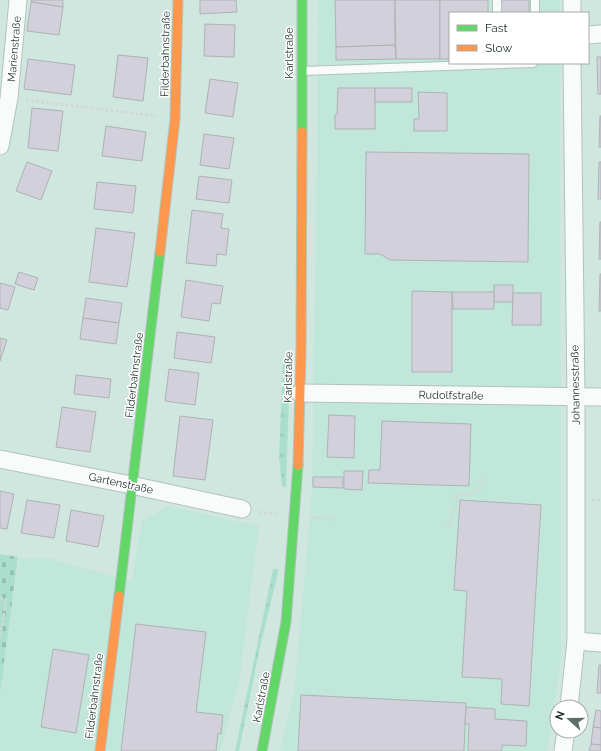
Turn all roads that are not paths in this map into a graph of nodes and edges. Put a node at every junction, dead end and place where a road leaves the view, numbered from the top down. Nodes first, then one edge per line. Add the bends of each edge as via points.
1 (18, 0) edge
2 (178, 0) edge
3 (302, 0) edge
4 (497, 0) edge
5 (534, 0) edge
6 (572, 0) edge
7 (497, 12) edge
8 (535, 12) edge
9 (572, 12) edge
10 (601, 34) edge
11 (589, 35) edge
12 (473, 64) edge
13 (572, 64) edge
14 (301, 71) junction
15 (0, 146) edge
16 (300, 393) junction
17 (576, 397) junction
18 (601, 397) edge
19 (0, 459) edge
20 (131, 485) junction
21 (242, 509) dead end
22 (576, 641) junction
23 (601, 643) edge
24 (570, 699) edge
25 (564, 739) edge
26 (100, 751) edge
27 (262, 751) edge
28 (562, 751) edge

1 - 15 street, Marienstraße via 9,98
2 - 20 street, Filderbahnstraße via 175,119
3 - 14 street, Karlstraße
4 - 7 lane
5 - 8 lane
6 - 9 street
10 - 11 street
12 - 14 lane
13 - 17 street, Johannesstraße
14 - 16 street, Karlstraße
16 - 17 street, Rudolfstraße
16 - 27 street, Karlstraße via 295,516 286,622
17 - 18 street, Rudolfstraße
17 - 22 street, Johannesstraße
19 - 20 street, Gartenstraße
20 - 21 street, Gartenstraße
20 - 26 street, Filderbahnstraße
22 - 23 street
22 - 24 street, Johannesstraße
25 - 28 street

